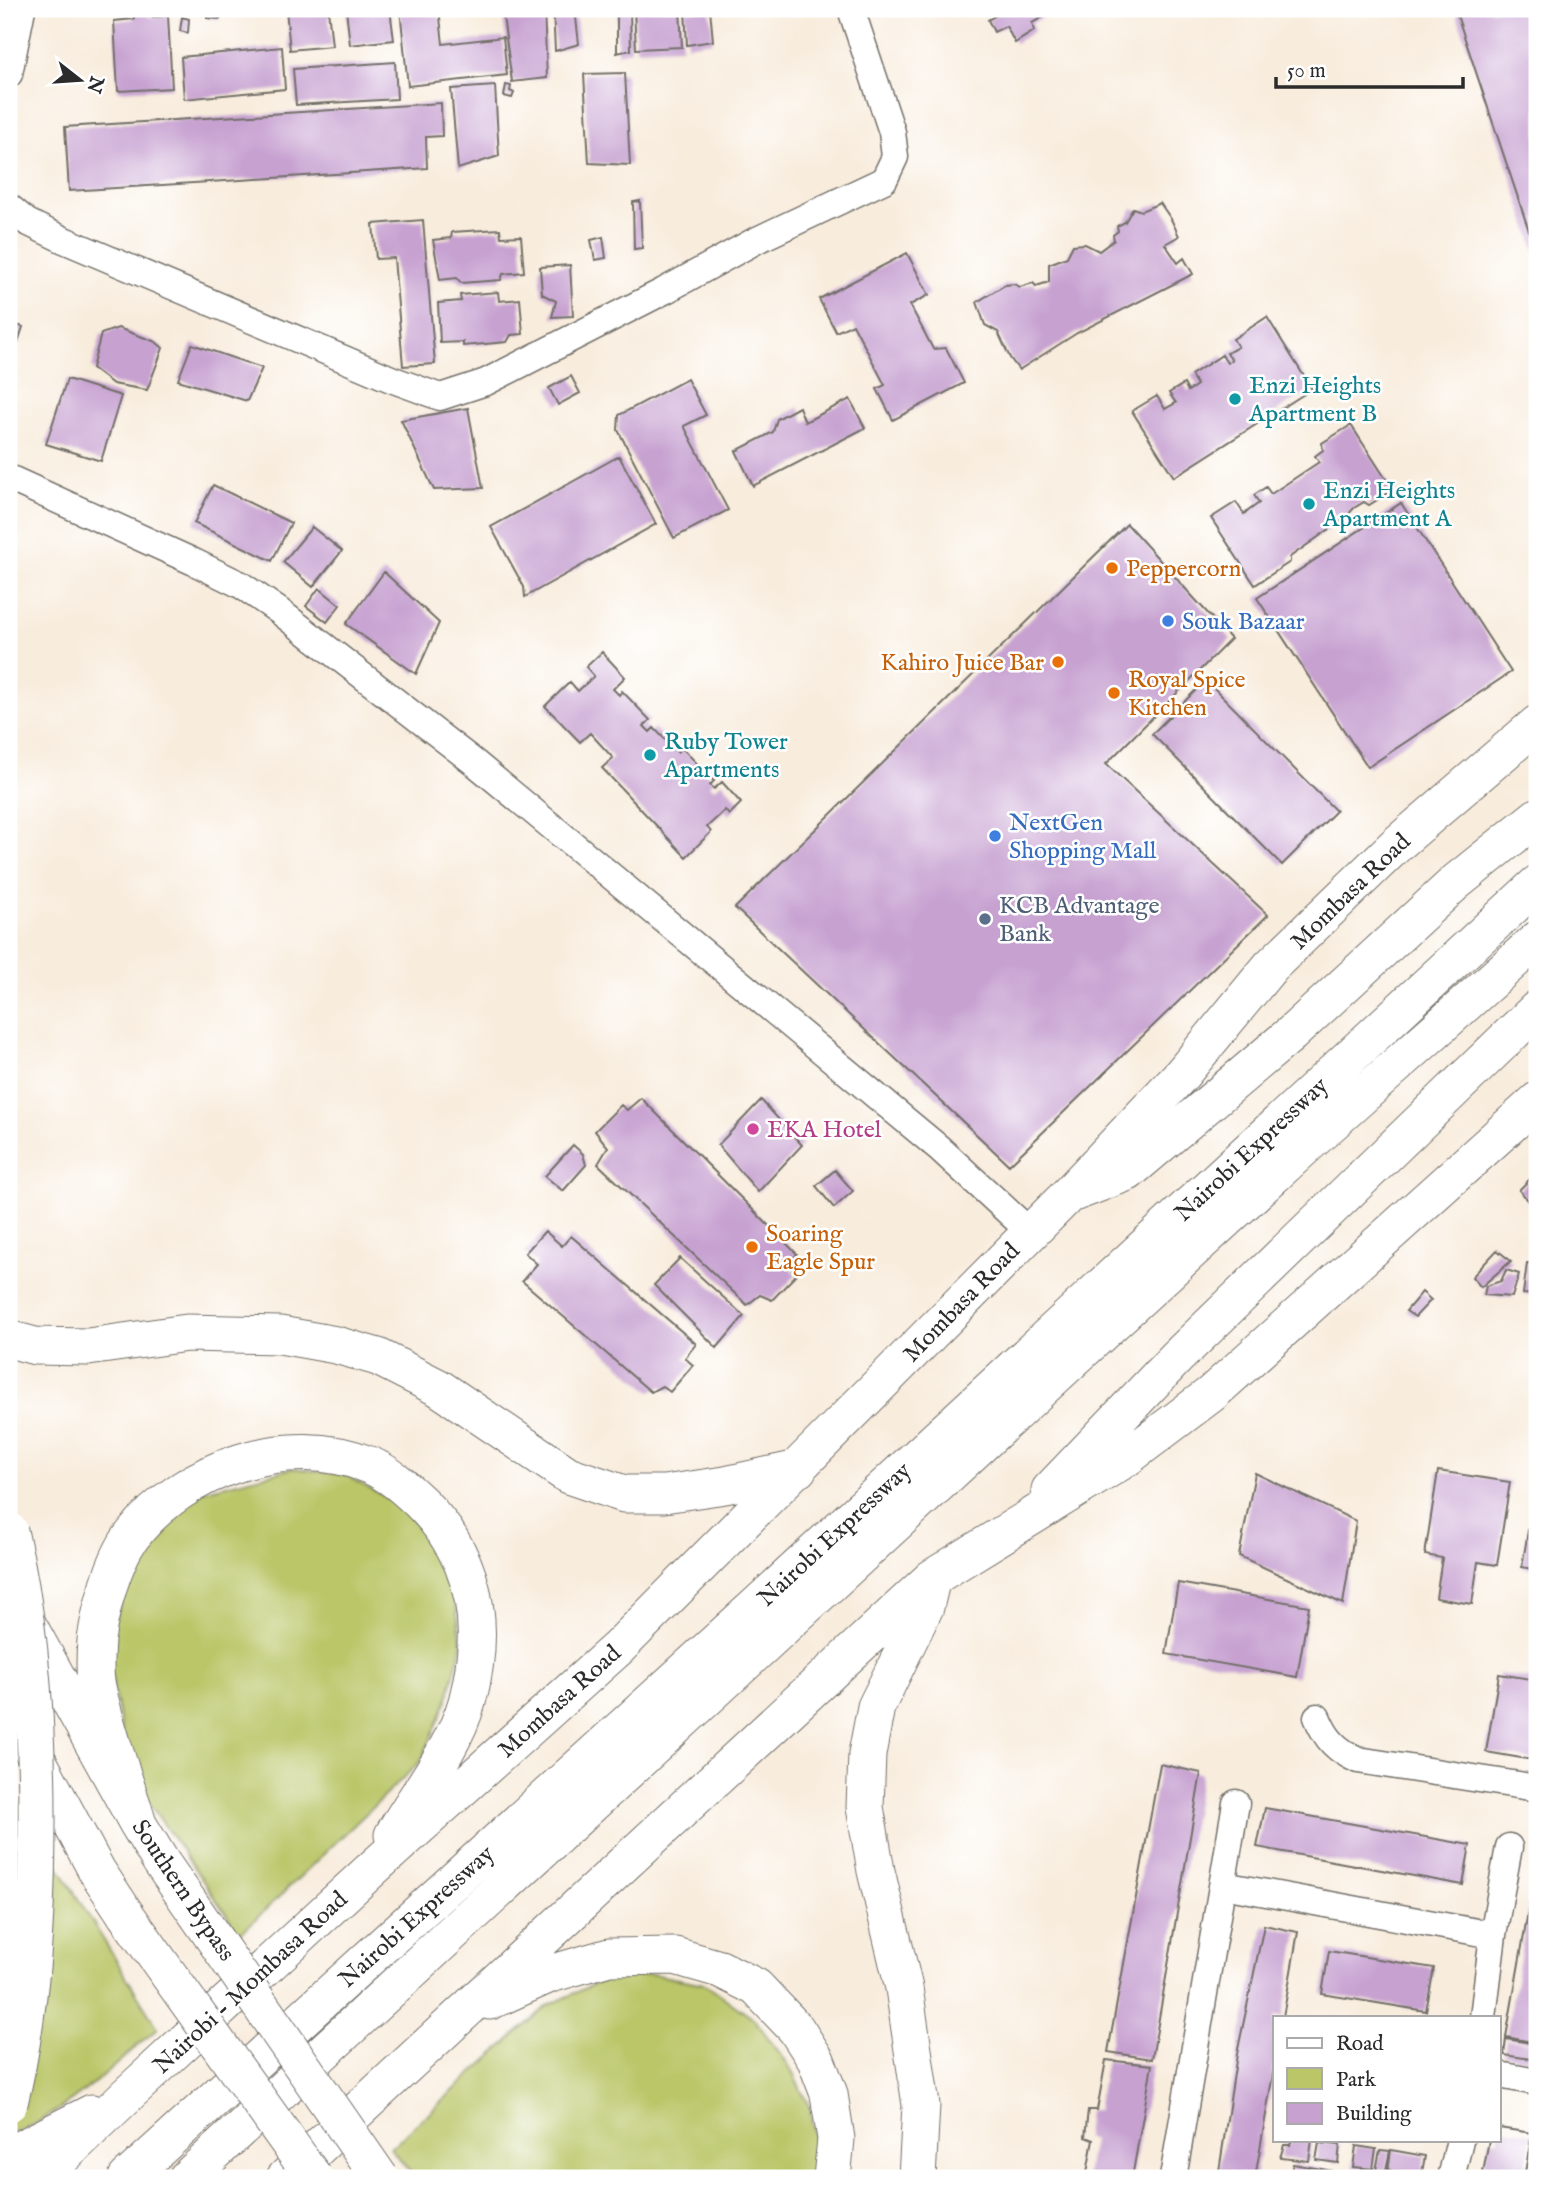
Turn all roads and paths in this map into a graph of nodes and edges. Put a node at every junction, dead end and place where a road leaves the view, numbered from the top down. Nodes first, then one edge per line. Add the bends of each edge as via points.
1 (22, 9) edge
2 (851, 9) edge
3 (9, 74) edge
4 (9, 207) edge
5 (9, 478) edge
6 (1537, 724) edge
7 (1537, 817) edge
8 (1537, 884) edge
9 (1537, 940) edge
10 (1537, 1009) edge
11 (1537, 1101) edge
12 (1066, 1197) junction
13 (1030, 1232) junction
14 (1093, 1319) junction
15 (9, 1339) edge
16 (798, 1469) junction
17 (1015, 1527) junction
18 (9, 1531) edge
19 (932, 1578) junction
20 (9, 1589) edge
21 (1317, 1717) dead end
22 (13, 1720) edge
23 (1537, 1788) edge
24 (1237, 1803) dead end
25 (138, 1824) junction
26 (1509, 1847) dead end
27 (372, 1869) junction
28 (1223, 1885) junction
29 (1493, 1935) junction
30 (461, 2014) junction
31 (1483, 2016) edge
32 (1500, 2075) edge
33 (1537, 2082) edge
34 (127, 2095) junction
35 (9, 2103) edge
36 (1460, 2142) edge
37 (9, 2155) edge
38 (40, 2178) edge
39 (127, 2178) edge
40 (187, 2178) edge
41 (285, 2178) edge
42 (314, 2178) edge
43 (380, 2178) edge
44 (832, 2178) edge
45 (917, 2178) edge
46 (1173, 2178) edge
47 (1451, 2178) edge

1 - 3 street
2 - 4 street via 892,132 895,157 884,180 755,241 485,382 440,397 64,240 27,222
5 - 13 street via 241,585 279,611 486,772 939,1149
6 - 12 highway, Mombasa Road via 1396,845 1271,966 1182,1074
7 - 12 highway via 1456,882 1291,1034 1129,1172
8 - 14 highway, Nairobi Expressway
9 - 14 highway, Nairobi Expressway via 1307,1145
10 - 17 highway via 1177,1357
11 - 17 highway via 1211,1394 1125,1459
12 - 13 highway, Mombasa Road
13 - 16 highway, Mombasa Road
14 - 39 highway, Nairobi Expressway via 756,1606
14 - 40 highway, Nairobi Expressway
15 - 16 highway via 35,1346 88,1347 187,1333 281,1335 336,1345 378,1357 439,1388 569,1475 624,1494 664,1494
16 - 27 highway, Mombasa Road via 618,1648
17 - 19 highway
18 - 35 highway, bridge via 37,1731 32,1968
19 - 30 highway
19 - 45 highway via 925,1608 876,1707 867,1754 865,1807 904,1988 921,2105
20 - 25 highway, Southern Bypass
21 - 23 street via 1325,1737 1341,1753 1358,1760
22 - 42 highway, bridge via 97,1871
24 - 28 street
25 - 27 highway via 96,1685 96,1639 108,1585 131,1538 162,1503 211,1472 295,1451 342,1458 370,1465 402,1485 430,1513 451,1538 477,1610 475,1663 467,1703 453,1738
25 - 43 highway, Southern Bypass, bridge
26 - 29 street
27 - 34 highway, Nairobi - Mombasa Road
28 - 29 street
28 - 46 street
29 - 31 street
30 - 41 highway
30 - 44 highway via 550,1974 608,1956 675,1956 720,1969 756,1987 796,2029 816,2060 829,2094 836,2139
32 - 33 street
34 - 37 highway
34 - 38 highway
36 - 47 street

